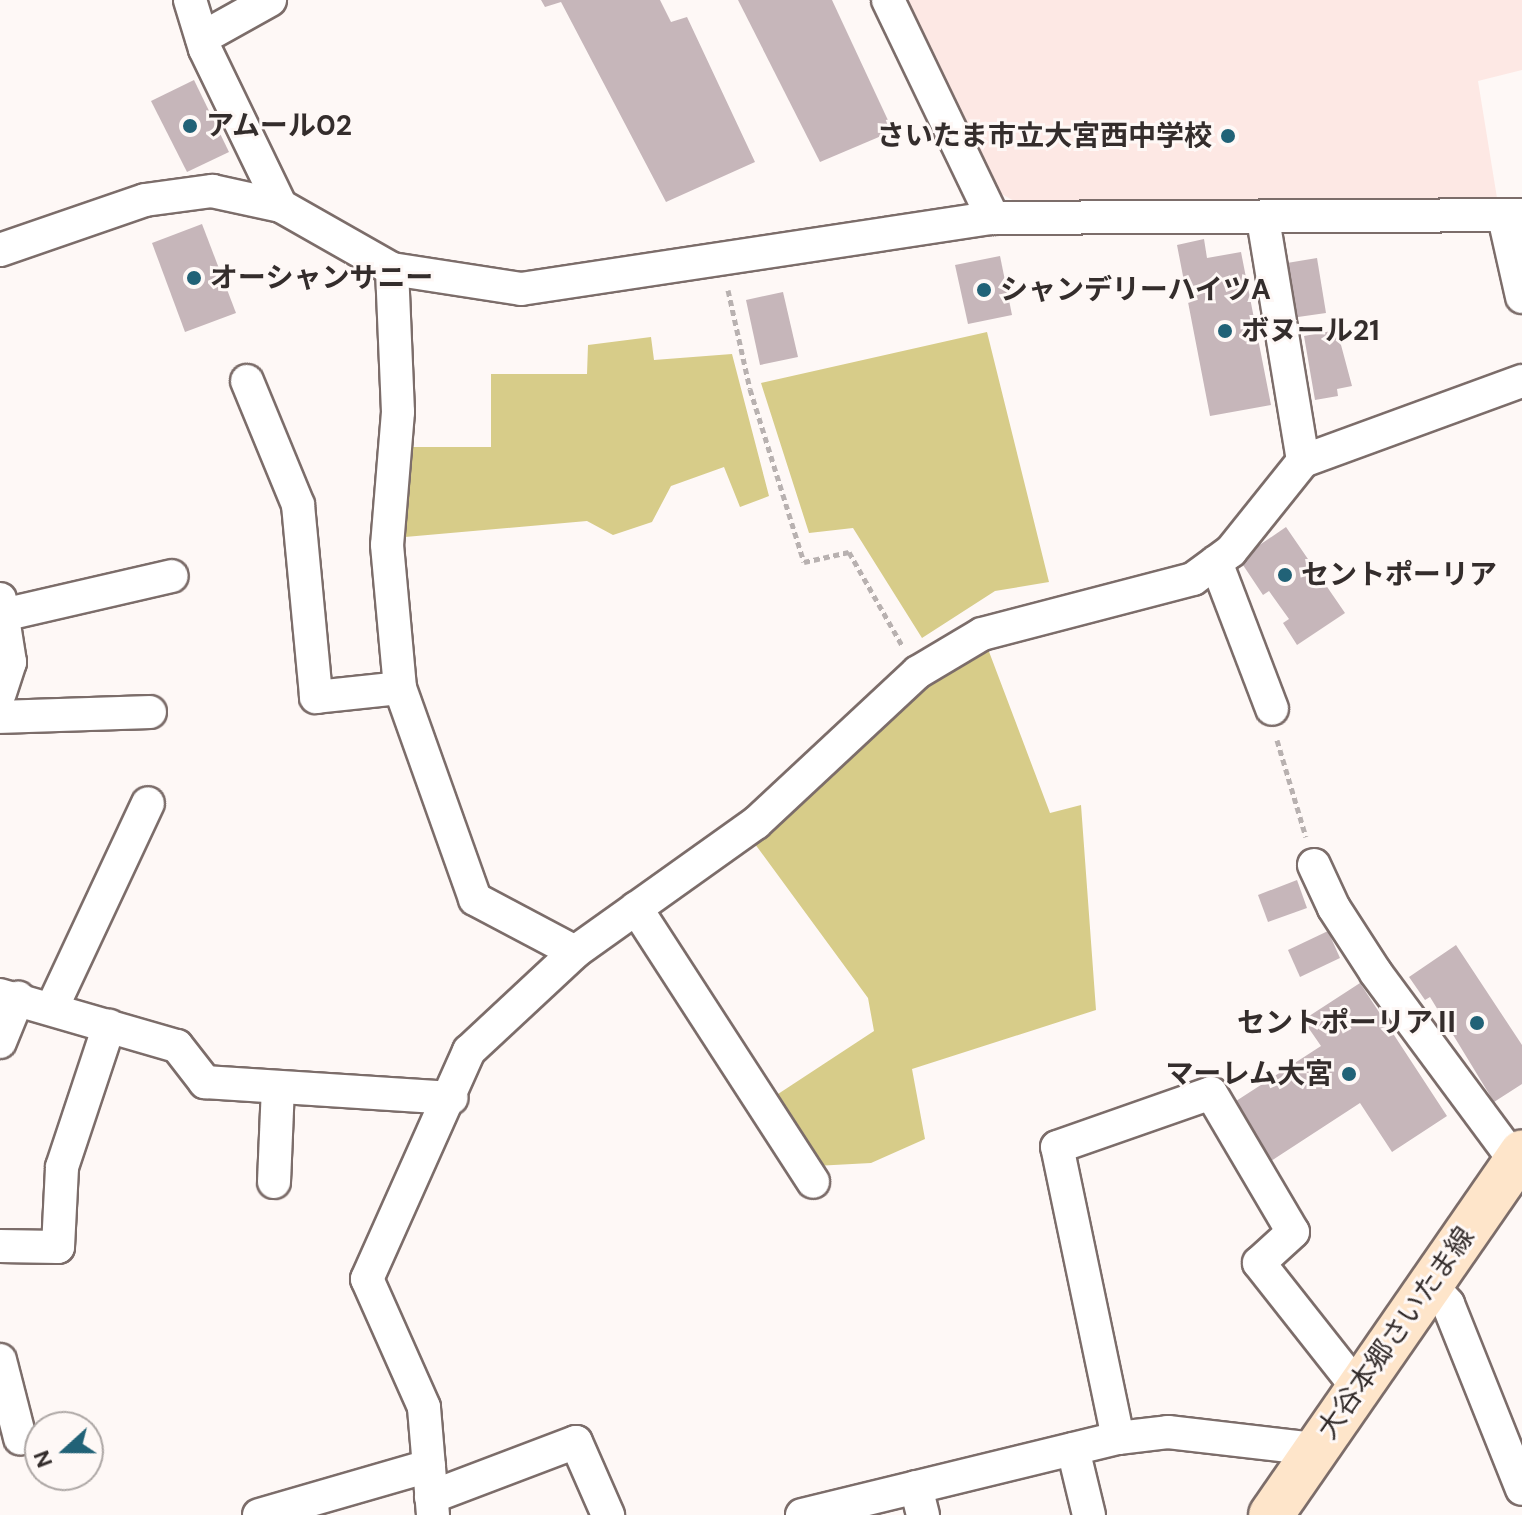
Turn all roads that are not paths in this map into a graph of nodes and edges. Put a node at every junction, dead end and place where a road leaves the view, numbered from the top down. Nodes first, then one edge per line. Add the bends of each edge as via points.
1 (190, 0) edge
2 (270, 0) edge
3 (888, 0) edge
4 (202, 38) junction
5 (281, 206) junction
6 (1513, 216) edge
7 (993, 218) junction
8 (1263, 219) junction
9 (0, 250) edge
10 (392, 269) junction
11 (1522, 297) edge
12 (247, 381) dead end
13 (1522, 381) edge
14 (1303, 461) junction
15 (1216, 562) junction
16 (172, 576) dead end
17 (1, 607) edge
18 (400, 688) junction
19 (0, 693) edge
20 (1272, 709) road end
21 (150, 712) dead end
22 (0, 717) edge
23 (148, 803) dead end
24 (1314, 865) road end
25 (636, 908) junction
26 (575, 952) junction
27 (9, 996) edge
28 (52, 1008) junction
29 (109, 1026) junction
30 (0, 1042) edge
31 (278, 1087) junction
32 (451, 1098) junction
33 (1519, 1157) edge
34 (274, 1182) dead end
35 (813, 1182) dead end
36 (0, 1246) edge
37 (1430, 1284) junction
38 (0, 1360) edge
39 (1357, 1387) junction
40 (20, 1438) dead end
41 (1118, 1438) junction
42 (1073, 1449) junction
43 (1316, 1449) junction
44 (1522, 1489) edge
45 (431, 1493) edge
46 (920, 1501) edge
47 (1273, 1514) edge
48 (259, 1515) edge
49 (608, 1515) edge
50 (802, 1515) edge
51 (1089, 1515) edge

1 - 4 street
2 - 4 street
3 - 7 street
4 - 5 street
5 - 9 street via 212,191 145,200
5 - 10 street
6 - 8 street
6 - 11 street
7 - 8 street
7 - 10 street via 521,289
8 - 14 street
10 - 18 street via 398,412 387,545
12 - 18 street via 298,505 316,697
13 - 14 street
14 - 15 street via 1231,551
15 - 20 street
15 - 25 street via 1193,579 1151,593 982,634 918,672 756,823
16 - 17 street
17 - 19 street via 10,662
18 - 26 street via 475,899
21 - 22 street
23 - 28 street
24 - 33 street via 1334,908 1376,973
25 - 26 street
25 - 35 street
26 - 32 street via 469,1051
27 - 28 street
27 - 30 street
28 - 29 street
29 - 31 street via 177,1046 205,1082
29 - 36 street via 62,1167 58,1247
31 - 32 street
31 - 34 street
32 - 45 street via 367,1279 424,1407
33 - 37 main road, 大谷本郷さいたま線
37 - 39 main road, 大谷本郷さいたま線
37 - 44 street via 1448,1304
38 - 40 street
39 - 41 street via 1259,1263 1293,1232 1211,1093 1057,1147
39 - 43 main road, 大谷本郷さいたま線
41 - 42 street
41 - 43 street via 1168,1432
42 - 46 street
42 - 51 street
43 - 47 main road, 大谷本郷さいたま線
45 - 48 street
45 - 49 street via 576,1442
46 - 50 street

